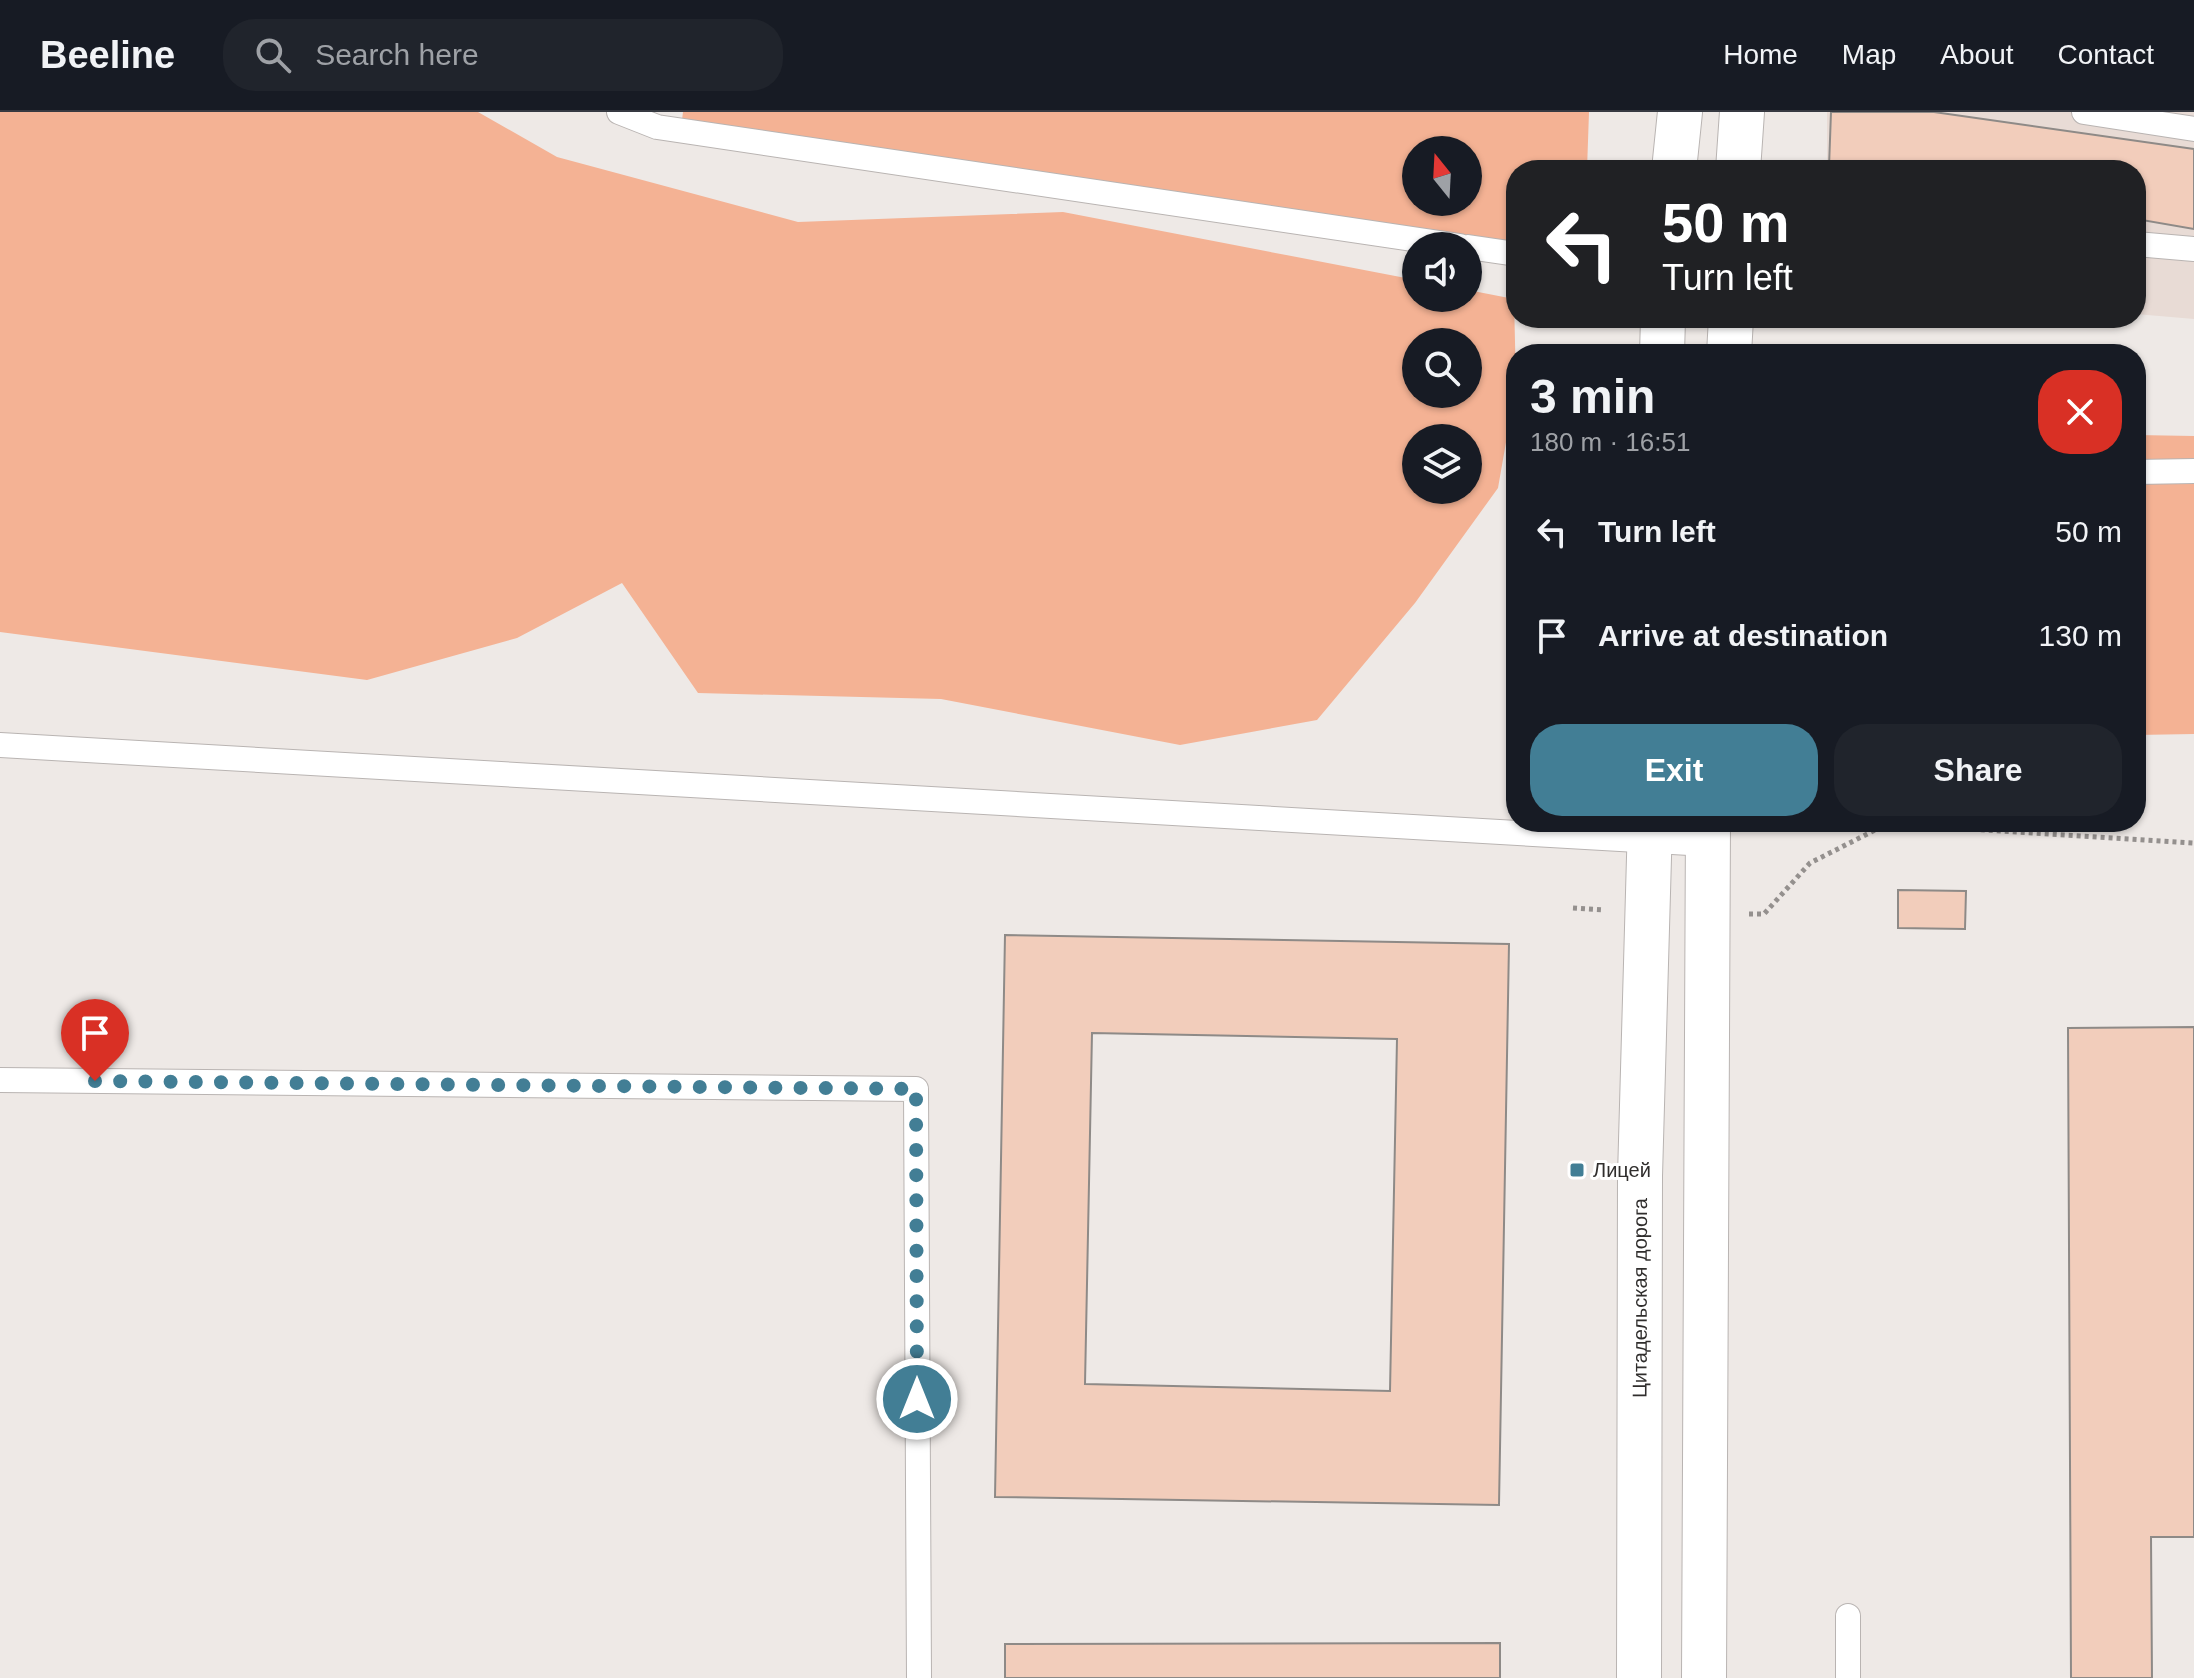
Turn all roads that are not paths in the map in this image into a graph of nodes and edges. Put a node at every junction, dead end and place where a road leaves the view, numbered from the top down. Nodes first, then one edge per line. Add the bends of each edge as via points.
1 (619, 112) edge
2 (1680, 112) edge
3 (1742, 112) edge
4 (2084, 112) edge
5 (2194, 129) edge
6 (1675, 160) edge
7 (1739, 160) edge
8 (1402, 237) edge
9 (2146, 245) edge
10 (1482, 249) edge
11 (2194, 249) edge
12 (1506, 253) edge
13 (2194, 471) edge
14 (2146, 472) edge
15 (0, 745) edge
16 (1506, 823) edge
17 (1650, 832) edge
18 (1678, 832) edge
19 (1707, 833) edge
20 (0, 1080) edge
21 (1848, 1616) dead end
22 (919, 1678) edge
23 (1639, 1678) edge
24 (1704, 1678) edge
25 (1848, 1678) edge

1 - 8 lane via 657,127
2 - 6 street
3 - 7 street
4 - 5 lane
9 - 11 lane
10 - 12 lane
13 - 14 lane
15 - 16 lane
17 - 23 street, Цитадельская дорога via 1640,1176
18 - 19 lane
19 - 24 street
20 - 22 lane via 916,1089
21 - 25 lane

